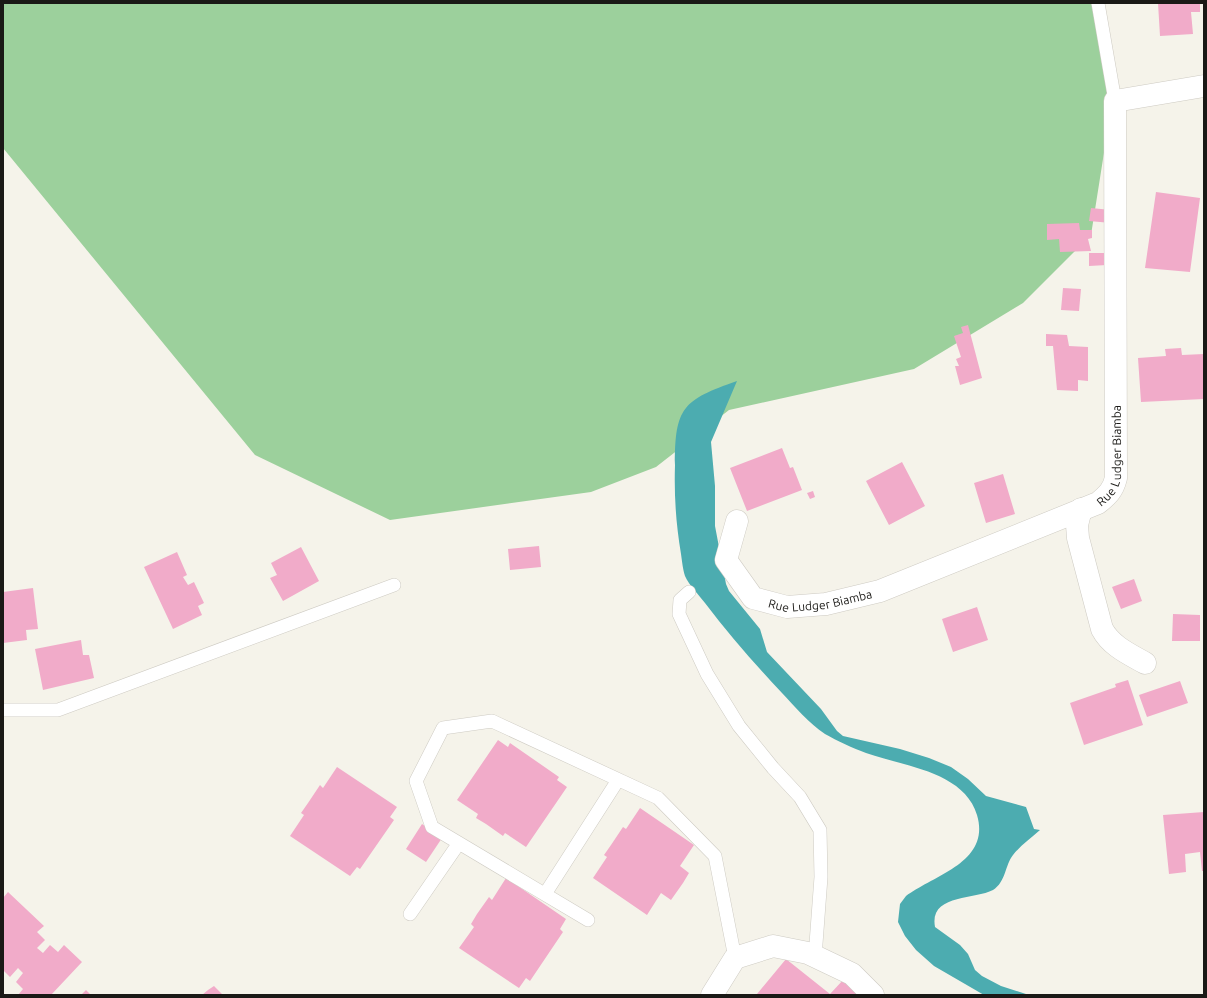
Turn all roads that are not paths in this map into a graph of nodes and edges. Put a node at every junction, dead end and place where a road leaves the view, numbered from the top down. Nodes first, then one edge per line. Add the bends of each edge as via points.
1 (1098, 3) edge
2 (1204, 86) edge
3 (1115, 101) junction
4 (1081, 509) junction
5 (737, 521) dead end
6 (394, 585) dead end
7 (689, 592) dead end
8 (1145, 663) dead end
9 (3, 710) edge
10 (618, 780) junction
11 (459, 843) junction
12 (545, 894) junction
13 (410, 914) dead end
14 (588, 920) dead end
15 (815, 957) junction
16 (735, 958) junction
17 (712, 995) edge
18 (873, 995) edge

1 - 3 lane, Rue Ludger Biamba
2 - 3 street
3 - 4 street, Rue Ludger Biamba via 1116,478 1114,487 1108,495 1098,503
4 - 5 street, Rue Ludger Biamba via 880,591 826,604 787,607 753,598 726,560
4 - 8 street via 1077,526 1078,538 1102,629 1109,640
6 - 9 lane via 58,710
7 - 15 lane via 680,600 679,614 706,674 739,726 800,797 820,830 821,877
10 - 11 lane via 492,722 443,728 416,781 432,827
10 - 12 lane
10 - 16 lane via 658,798 716,856
11 - 12 lane
11 - 13 lane
12 - 14 lane
15 - 16 street via 772,946
15 - 18 street via 852,974
16 - 17 street

